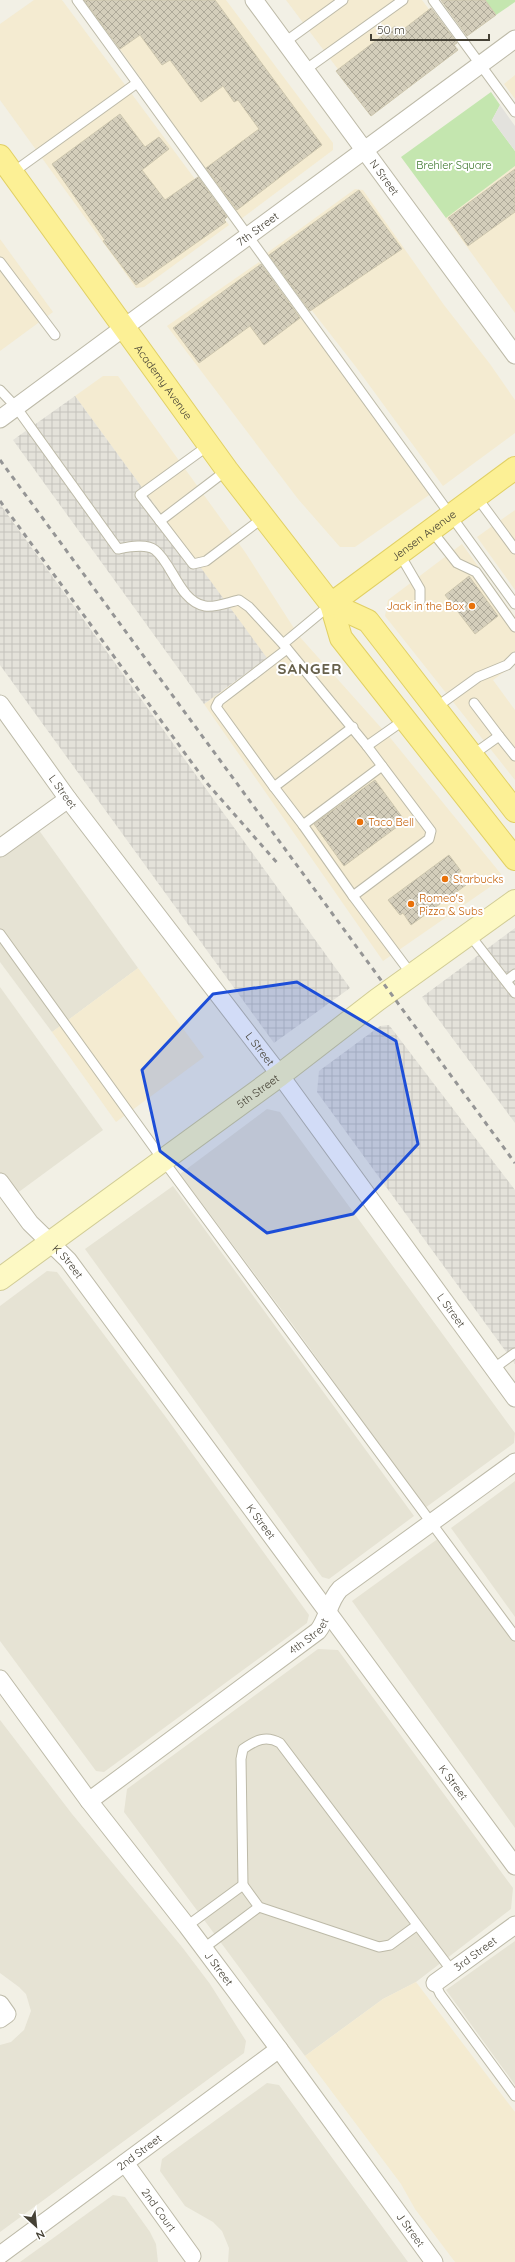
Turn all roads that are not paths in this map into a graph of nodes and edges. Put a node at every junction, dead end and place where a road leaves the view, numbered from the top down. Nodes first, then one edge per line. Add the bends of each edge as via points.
1 (77, 0) edge
2 (254, 0) edge
3 (343, 0) edge
4 (403, 0) edge
5 (433, 0) edge
6 (515, 39) edge
7 (285, 42) junction
8 (481, 64) junction
9 (305, 70) junction
10 (137, 84) junction
11 (515, 112) edge
12 (365, 151) junction
13 (5, 167) edge
14 (248, 237) junction
15 (0, 262) edge
16 (124, 327) junction
17 (55, 335) dead end
18 (515, 355) edge
19 (0, 390) edge
20 (16, 407) junction
21 (0, 419) edge
22 (210, 444) junction
23 (515, 468) edge
24 (227, 470) junction
25 (476, 496) junction
26 (451, 514) junction
27 (264, 517) junction
28 (160, 521) junction
29 (430, 530) junction
30 (515, 549) edge
31 (399, 553) junction
32 (420, 601) dead end
33 (331, 604) junction
34 (515, 604) edge
35 (515, 627) edge
36 (285, 646) junction
37 (515, 657) edge
38 (474, 703) dead end
39 (0, 704) edge
40 (434, 709) junction
41 (404, 720) junction
42 (353, 728) junction
43 (499, 736) junction
44 (367, 746) junction
45 (515, 754) edge
46 (471, 756) junction
47 (382, 766) junction
48 (274, 787) junction
49 (68, 799) junction
50 (515, 811) edge
51 (303, 825) junction
52 (0, 848) edge
53 (515, 859) edge
54 (353, 896) junction
55 (515, 901) edge
56 (0, 934) edge
57 (469, 934) junction
58 (515, 974) edge
59 (412, 976) junction
60 (506, 981) junction
61 (515, 993) edge
62 (280, 1075) junction
63 (163, 1160) junction
64 (0, 1182) edge
65 (50, 1242) junction
66 (0, 1279) edge
67 (515, 1353) edge
68 (493, 1369) junction
69 (515, 1398) edge
70 (515, 1462) edge
71 (430, 1522) junction
72 (327, 1610) junction
73 (515, 1636) edge
74 (0, 1679) edge
75 (89, 1801) junction
76 (515, 1866) edge
77 (243, 1885) junction
78 (260, 1907) junction
79 (515, 1925) edge
80 (187, 1926) junction
81 (416, 1926) junction
82 (204, 1948) junction
83 (452, 1971) junction
84 (435, 1983) joint
85 (279, 2049) junction
86 (515, 2096) edge
87 (125, 2163) junction
88 (0, 2255) edge
89 (192, 2256) dead end
90 (434, 2262) edge

1 - 10 lane
2 - 7 street, N Street
3 - 7 lane
4 - 9 lane
5 - 8 lane
6 - 8 street, 7th Street
7 - 9 street, N Street
8 - 11 lane
8 - 12 street, 7th Street
9 - 12 street, N Street
10 - 13 lane
10 - 14 lane
12 - 14 street, 7th Street
12 - 18 street, N Street
13 - 16 main road, Academy Avenue
14 - 16 street, 7th Street
14 - 26 lane
15 - 17 lane
16 - 20 street, 7th Street
16 - 22 main road, Academy Avenue
19 - 20 lane
20 - 21 street, 7th Street
20 - 36 lane via 118,549 143,546 154,549 195,603 207,607 239,600 249,607
22 - 24 main road, Academy Avenue
22 - 28 lane via 140,495
23 - 25 main road, Jensen Avenue
24 - 27 main road, Academy Avenue
24 - 28 lane
25 - 26 main road, Jensen Avenue
25 - 30 lane
26 - 29 main road, Jensen Avenue
26 - 34 lane
27 - 28 lane via 206,561 193,564
27 - 33 main road, Academy Avenue
29 - 31 main road, Jensen Avenue
29 - 35 lane via 457,562 476,572
31 - 32 lane via 420,589
31 - 33 main road, Jensen Avenue
33 - 36 lane
33 - 40 main road via 368,620
33 - 41 main road via 341,638
36 - 42 lane
36 - 48 lane via 219,701 216,707
37 - 40 lane via 507,665 478,677
38 - 43 lane
39 - 49 street, L Street
40 - 46 main road
41 - 44 lane
41 - 53 main road
42 - 44 lane
42 - 48 lane
43 - 45 lane
43 - 46 lane
44 - 47 lane
46 - 50 main road
47 - 51 lane
47 - 54 lane via 431,831 429,839
48 - 51 lane
49 - 52 street
49 - 62 street, L Street
51 - 54 lane
54 - 59 lane
55 - 57 street, 5th Street
56 - 63 lane
57 - 59 street, 5th Street
57 - 60 lane
58 - 60 lane
59 - 62 street, 5th Street
60 - 61 lane
62 - 63 street, 5th Street
62 - 68 street, L Street
63 - 65 street, 5th Street
63 - 71 lane
64 - 65 street, K Street via 30,1223
65 - 66 street, 5th Street
65 - 72 street, K Street via 68,1260
67 - 68 lane
68 - 69 street, L Street
70 - 71 street, 4th Street
71 - 72 street, 4th Street via 340,1589
71 - 73 lane
72 - 75 street, 4th Street via 318,1632
72 - 76 street, K Street
74 - 75 street, J Street
75 - 80 street, J Street
77 - 78 lane
77 - 80 lane
77 - 81 lane via 241,1759 243,1749 255,1741 270,1738 280,1743
78 - 81 lane via 379,1947 390,1945
78 - 82 lane
79 - 83 street, 3rd Street
80 - 82 street, J Street
81 - 83 lane
82 - 85 street, J Street
83 - 84 street, 3rd Street
84 - 86 lane via 440,1994
85 - 87 street, 2nd Street
85 - 90 street, J Street
87 - 88 street, 2nd Street
87 - 89 street, 2nd Court

